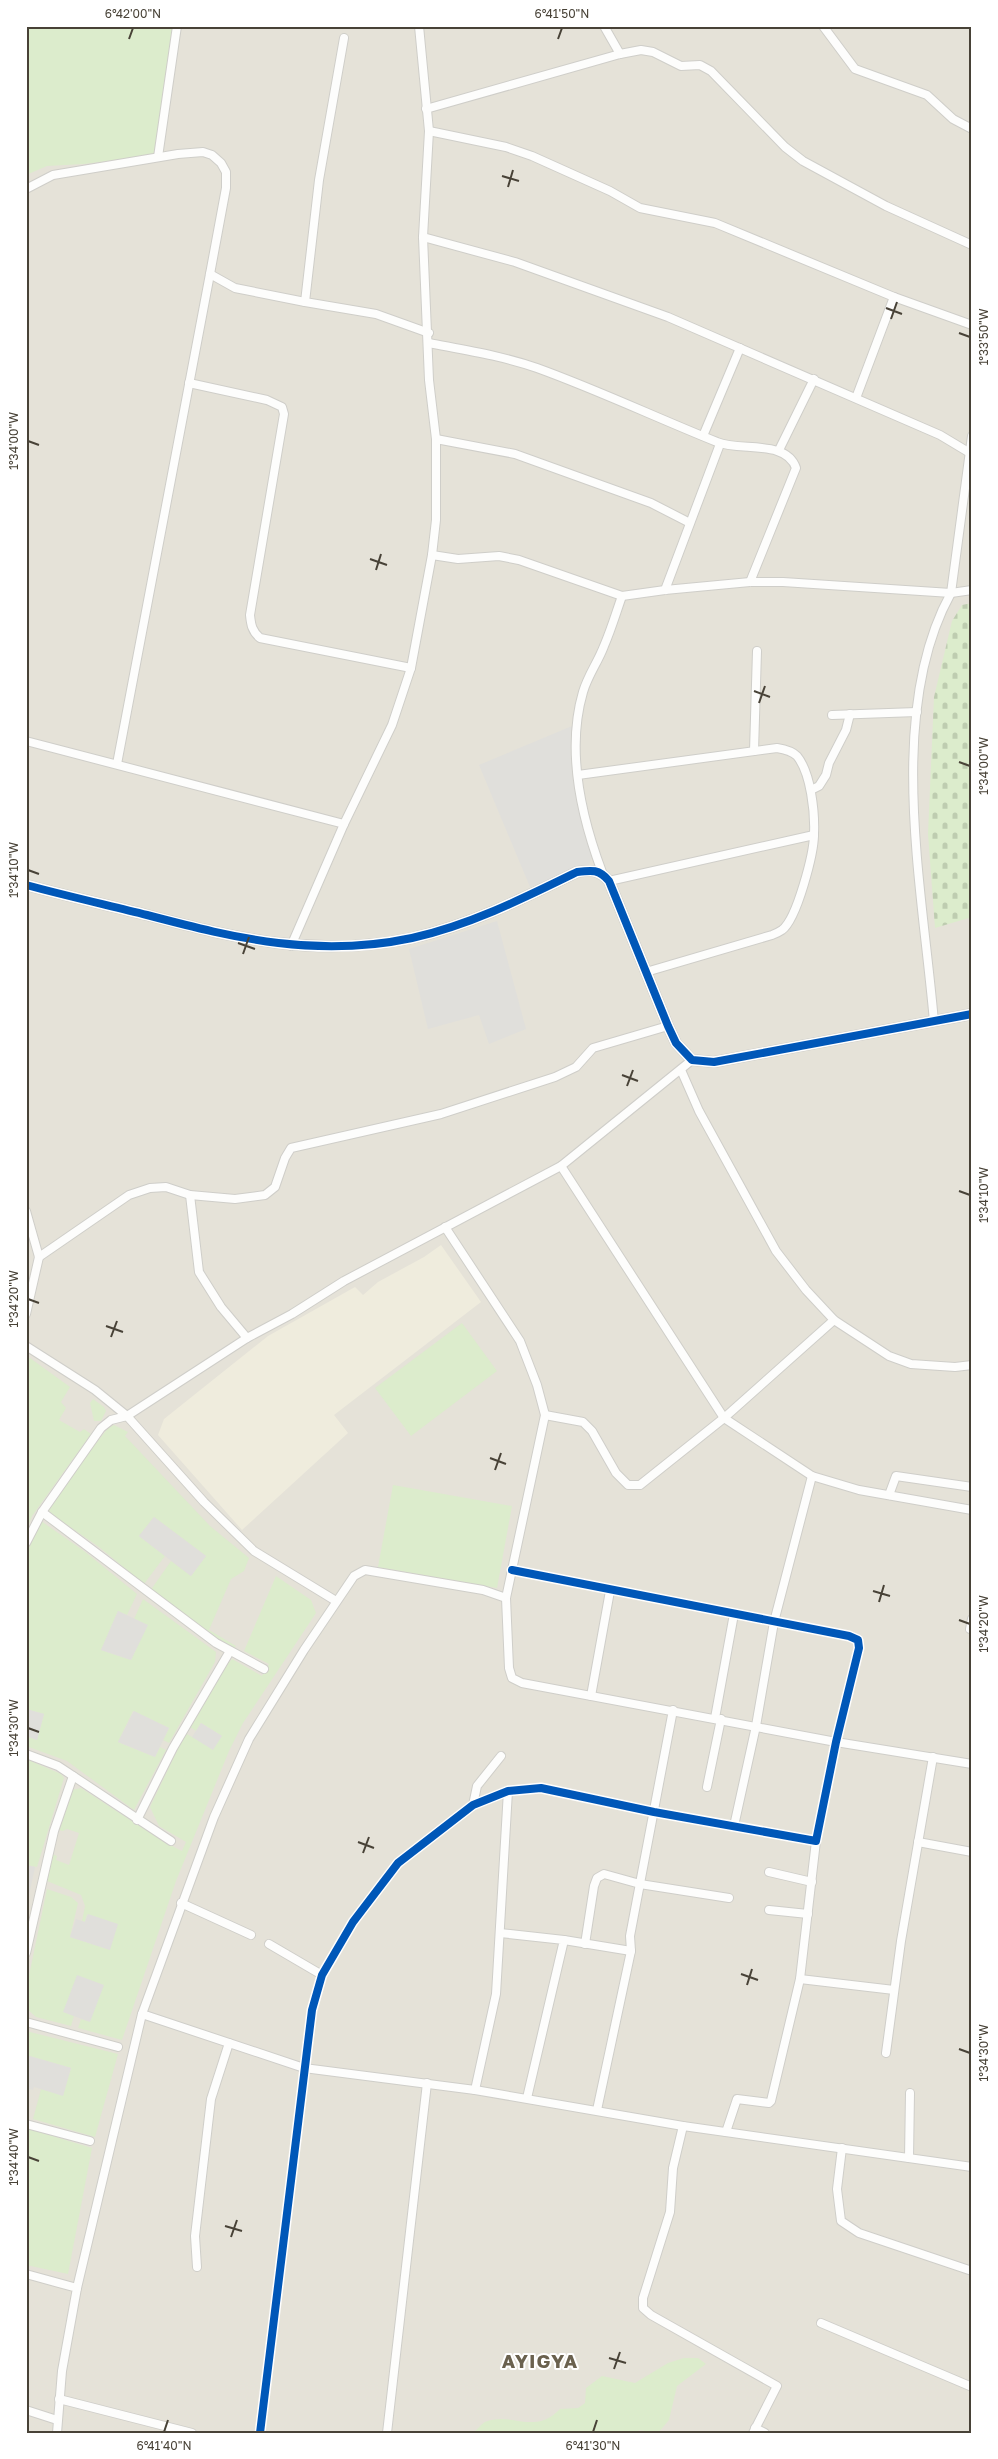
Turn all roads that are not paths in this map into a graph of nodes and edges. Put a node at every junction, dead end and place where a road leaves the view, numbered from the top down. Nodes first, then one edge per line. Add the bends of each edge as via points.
1 (177, 26) edge
2 (419, 26) edge
3 (604, 26) edge
4 (823, 26) edge
5 (344, 38) dead end
6 (620, 54) junction
7 (426, 108) junction
8 (972, 129) edge
9 (429, 131) junction
10 (158, 157) junction
11 (26, 189) edge
12 (423, 237) junction
13 (972, 245) edge
14 (210, 274) junction
15 (894, 297) junction
16 (305, 302) junction
17 (972, 325) edge
18 (428, 333) junction
19 (429, 343) junction
20 (740, 348) junction
21 (814, 379) junction
22 (189, 384) junction
23 (856, 398) junction
24 (704, 436) junction
25 (972, 436) edge
26 (436, 439) junction
27 (720, 444) junction
28 (779, 450) junction
29 (970, 453) junction
30 (690, 522) junction
31 (432, 555) junction
32 (750, 582) junction
33 (665, 590) junction
34 (972, 590) edge
35 (951, 593) junction
36 (622, 596) junction
37 (757, 651) dead end
38 (411, 668) junction
39 (917, 712) junction
40 (850, 714) junction
41 (832, 715) dead end
42 (26, 740) edge
43 (754, 751) junction
44 (117, 764) junction
45 (578, 775) junction
46 (810, 790) junction
47 (344, 824) junction
48 (814, 835) junction
49 (602, 872) junction
50 (609, 881) junction
51 (26, 885) edge
52 (291, 946) junction
53 (646, 972) junction
54 (972, 1014) edge
55 (934, 1022) junction
56 (668, 1026) junction
57 (692, 1060) junction
58 (681, 1070) junction
59 (561, 1166) junction
60 (190, 1195) junction
61 (26, 1211) edge
62 (445, 1227) junction
63 (40, 1257) junction
64 (26, 1314) edge
65 (834, 1320) junction
66 (248, 1338) junction
67 (26, 1346) edge
68 (972, 1364) edge
69 (544, 1415) junction
70 (127, 1416) junction
71 (724, 1418) junction
72 (812, 1476) junction
73 (972, 1488) edge
74 (889, 1495) junction
75 (972, 1510) edge
76 (42, 1512) junction
77 (26, 1543) edge
78 (512, 1570) junction
79 (610, 1591) junction
80 (506, 1598) junction
81 (336, 1601) junction
82 (734, 1614) junction
83 (972, 1619) edge
84 (774, 1622) junction
85 (970, 1629) dead end
86 (230, 1651) junction
87 (264, 1669) dead end
88 (591, 1696) junction
89 (673, 1710) junction
90 (718, 1719) junction
91 (756, 1726) junction
92 (836, 1742) junction
93 (26, 1754) edge
94 (501, 1756) dead end
95 (933, 1758) junction
96 (972, 1764) edge
97 (72, 1776) junction
98 (707, 1787) dead end
99 (508, 1791) junction
100 (473, 1806) junction
101 (654, 1812) junction
102 (137, 1820) junction
103 (734, 1826) junction
104 (171, 1841) dead end
105 (816, 1841) junction
106 (918, 1842) junction
107 (972, 1852) edge
108 (769, 1872) dead end
109 (812, 1882) junction
110 (640, 1884) junction
111 (729, 1898) dead end
112 (181, 1903) junction
113 (768, 1910) dead end
114 (808, 1914) junction
115 (500, 1933) junction
116 (28, 1935) edge
117 (251, 1935) dead end
118 (564, 1940) junction
119 (269, 1944) dead end
120 (584, 1944) junction
121 (631, 1951) junction
122 (26, 1953) edge
123 (322, 1975) junction
124 (800, 1978) junction
125 (894, 1990) junction
126 (142, 2014) junction
127 (26, 2022) edge
128 (230, 2043) junction
129 (118, 2047) dead end
130 (886, 2053) dead end
131 (304, 2068) junction
132 (427, 2083) junction
133 (475, 2090) junction
134 (910, 2093) dead end
135 (527, 2098) junction
136 (597, 2110) junction
137 (26, 2124) edge
138 (683, 2126) junction
139 (726, 2132) junction
140 (90, 2141) dead end
141 (842, 2148) junction
142 (909, 2158) junction
143 (972, 2167) edge
144 (197, 2267) dead end
145 (972, 2271) edge
146 (26, 2274) edge
147 (77, 2288) junction
148 (821, 2323) dead end
149 (972, 2387) edge
150 (59, 2399) junction
151 (26, 2410) edge
152 (57, 2420) junction
153 (754, 2431) edge
154 (57, 2433) edge
155 (192, 2433) edge
156 (260, 2433) edge
157 (387, 2433) edge
158 (765, 2433) edge

1 - 10 street
2 - 7 street
3 - 6 street
4 - 8 street via 855,69 927,96 952,118
5 - 16 street via 318,189
6 - 7 street
6 - 13 street via 640,50 653,52 682,66 700,65 711,71 785,147 803,161 886,206
7 - 9 street
9 - 12 street
9 - 15 street via 506,147 532,156 640,208 715,223
10 - 11 street via 53,175
10 - 14 street via 203,152 212,155 226,172
12 - 18 street
12 - 20 street via 515,262 668,317
14 - 16 street via 235,288
14 - 22 street
15 - 17 street
15 - 23 street
16 - 18 street via 376,314
18 - 19 street
19 - 24 street via 535,367
19 - 26 street
20 - 21 street
20 - 24 street
21 - 23 street
21 - 28 street
22 - 38 street via 276,403 284,414 250,615 255,633 260,638
22 - 44 street
23 - 29 street via 940,435
24 - 27 street
25 - 29 street
26 - 30 street via 515,454 632,496
26 - 31 street via 436,520
27 - 28 street
27 - 30 street
28 - 32 street via 794,462 796,468
29 - 35 street
30 - 33 street
31 - 36 street via 458,559 499,556 520,560
31 - 38 street
32 - 33 street
32 - 35 street
33 - 36 street
34 - 35 street
35 - 39 street via 939,616
36 - 45 street via 604,648 583,691 576,736
37 - 43 street
38 - 47 street via 392,725
39 - 40 street
39 - 55 street via 914,833
40 - 41 street
40 - 46 street via 826,775 819,786
42 - 44 street
43 - 45 street
43 - 46 street via 777,748 797,756
44 - 47 street
45 - 49 street via 589,837
46 - 48 street
47 - 52 street
48 - 50 street
48 - 53 street via 804,884 783,930
49 - 50 street
49 - 52 street via 577,872 481,916 412,938 336,946
50 - 53 street
51 - 52 street via 196,928
53 - 56 street
54 - 55 street
55 - 57 street via 714,1062
56 - 57 street via 676,1043
56 - 60 street via 593,1048 576,1067 555,1077 441,1114 291,1148 275,1187 266,1195 235,1199
57 - 58 street
58 - 59 street
58 - 65 street via 699,1111 776,1250
59 - 62 street
59 - 71 street
60 - 63 street via 166,1186 129,1195
60 - 66 street via 199,1272 221,1307
61 - 63 street
62 - 66 street via 344,1281
62 - 69 street via 520,1340
63 - 64 street
65 - 68 street via 889,1356 911,1364 955,1367
65 - 71 street
66 - 70 street
67 - 70 street via 95,1390
69 - 71 street via 582,1422 592,1431 616,1472 633,1486 640,1485
69 - 78 street
70 - 76 street via 111,1420 101,1428
70 - 81 street via 204,1502 254,1551
71 - 72 street
72 - 74 street
72 - 84 street
73 - 74 street via 896,1476
74 - 75 street
76 - 77 street
76 - 86 street
78 - 79 street
78 - 80 street
79 - 82 street
79 - 88 street
80 - 81 street via 483,1590 366,1570 354,1576
80 - 88 street via 512,1678 522,1684
81 - 112 street via 249,1739
82 - 84 street
82 - 90 street
83 - 85 street
84 - 91 street
84 - 92 street via 858,1640 859,1648
86 - 87 street
86 - 102 street via 173,1748
88 - 89 street
89 - 90 street
89 - 101 street
90 - 91 street
90 - 98 street
91 - 92 street
91 - 103 street
92 - 95 street
92 - 105 street
93 - 97 street via 58,1766
94 - 100 street via 477,1786
95 - 96 street
95 - 106 street
97 - 102 street
97 - 116 street via 54,1830
99 - 100 street
99 - 101 street via 541,1788
99 - 115 street
100 - 123 street via 398,1863 353,1922
101 - 103 street
101 - 110 street
102 - 104 street
103 - 105 street
105 - 109 street
106 - 107 street
106 - 125 street
108 - 109 street
109 - 114 street
110 - 111 street
110 - 120 street via 604,1874 597,1878
110 - 121 street via 630,1936
112 - 117 street
112 - 126 street
113 - 114 street
114 - 124 street
115 - 118 street
115 - 133 street via 496,1994
116 - 122 street
118 - 120 street
118 - 135 street
119 - 123 street
120 - 121 street
121 - 136 street
123 - 131 street via 312,2010
124 - 125 street
124 - 139 street via 771,2101 737,2099
125 - 130 street
126 - 128 street
126 - 147 street
127 - 129 street
128 - 131 street
128 - 144 street via 212,2099 195,2236
131 - 132 street
131 - 156 street
132 - 133 street
132 - 157 street
133 - 135 street
134 - 142 street
135 - 136 street
136 - 138 street
137 - 140 street
138 - 139 street
138 - 153 street via 673,2168 670,2212 643,2298 643,2308 776,2386
139 - 141 street
141 - 142 street
141 - 145 street via 836,2188 841,2221 859,2234
142 - 143 street
146 - 147 street
147 - 150 street
148 - 149 street
150 - 152 street
150 - 155 street
151 - 152 street
152 - 154 street
153 - 158 street

